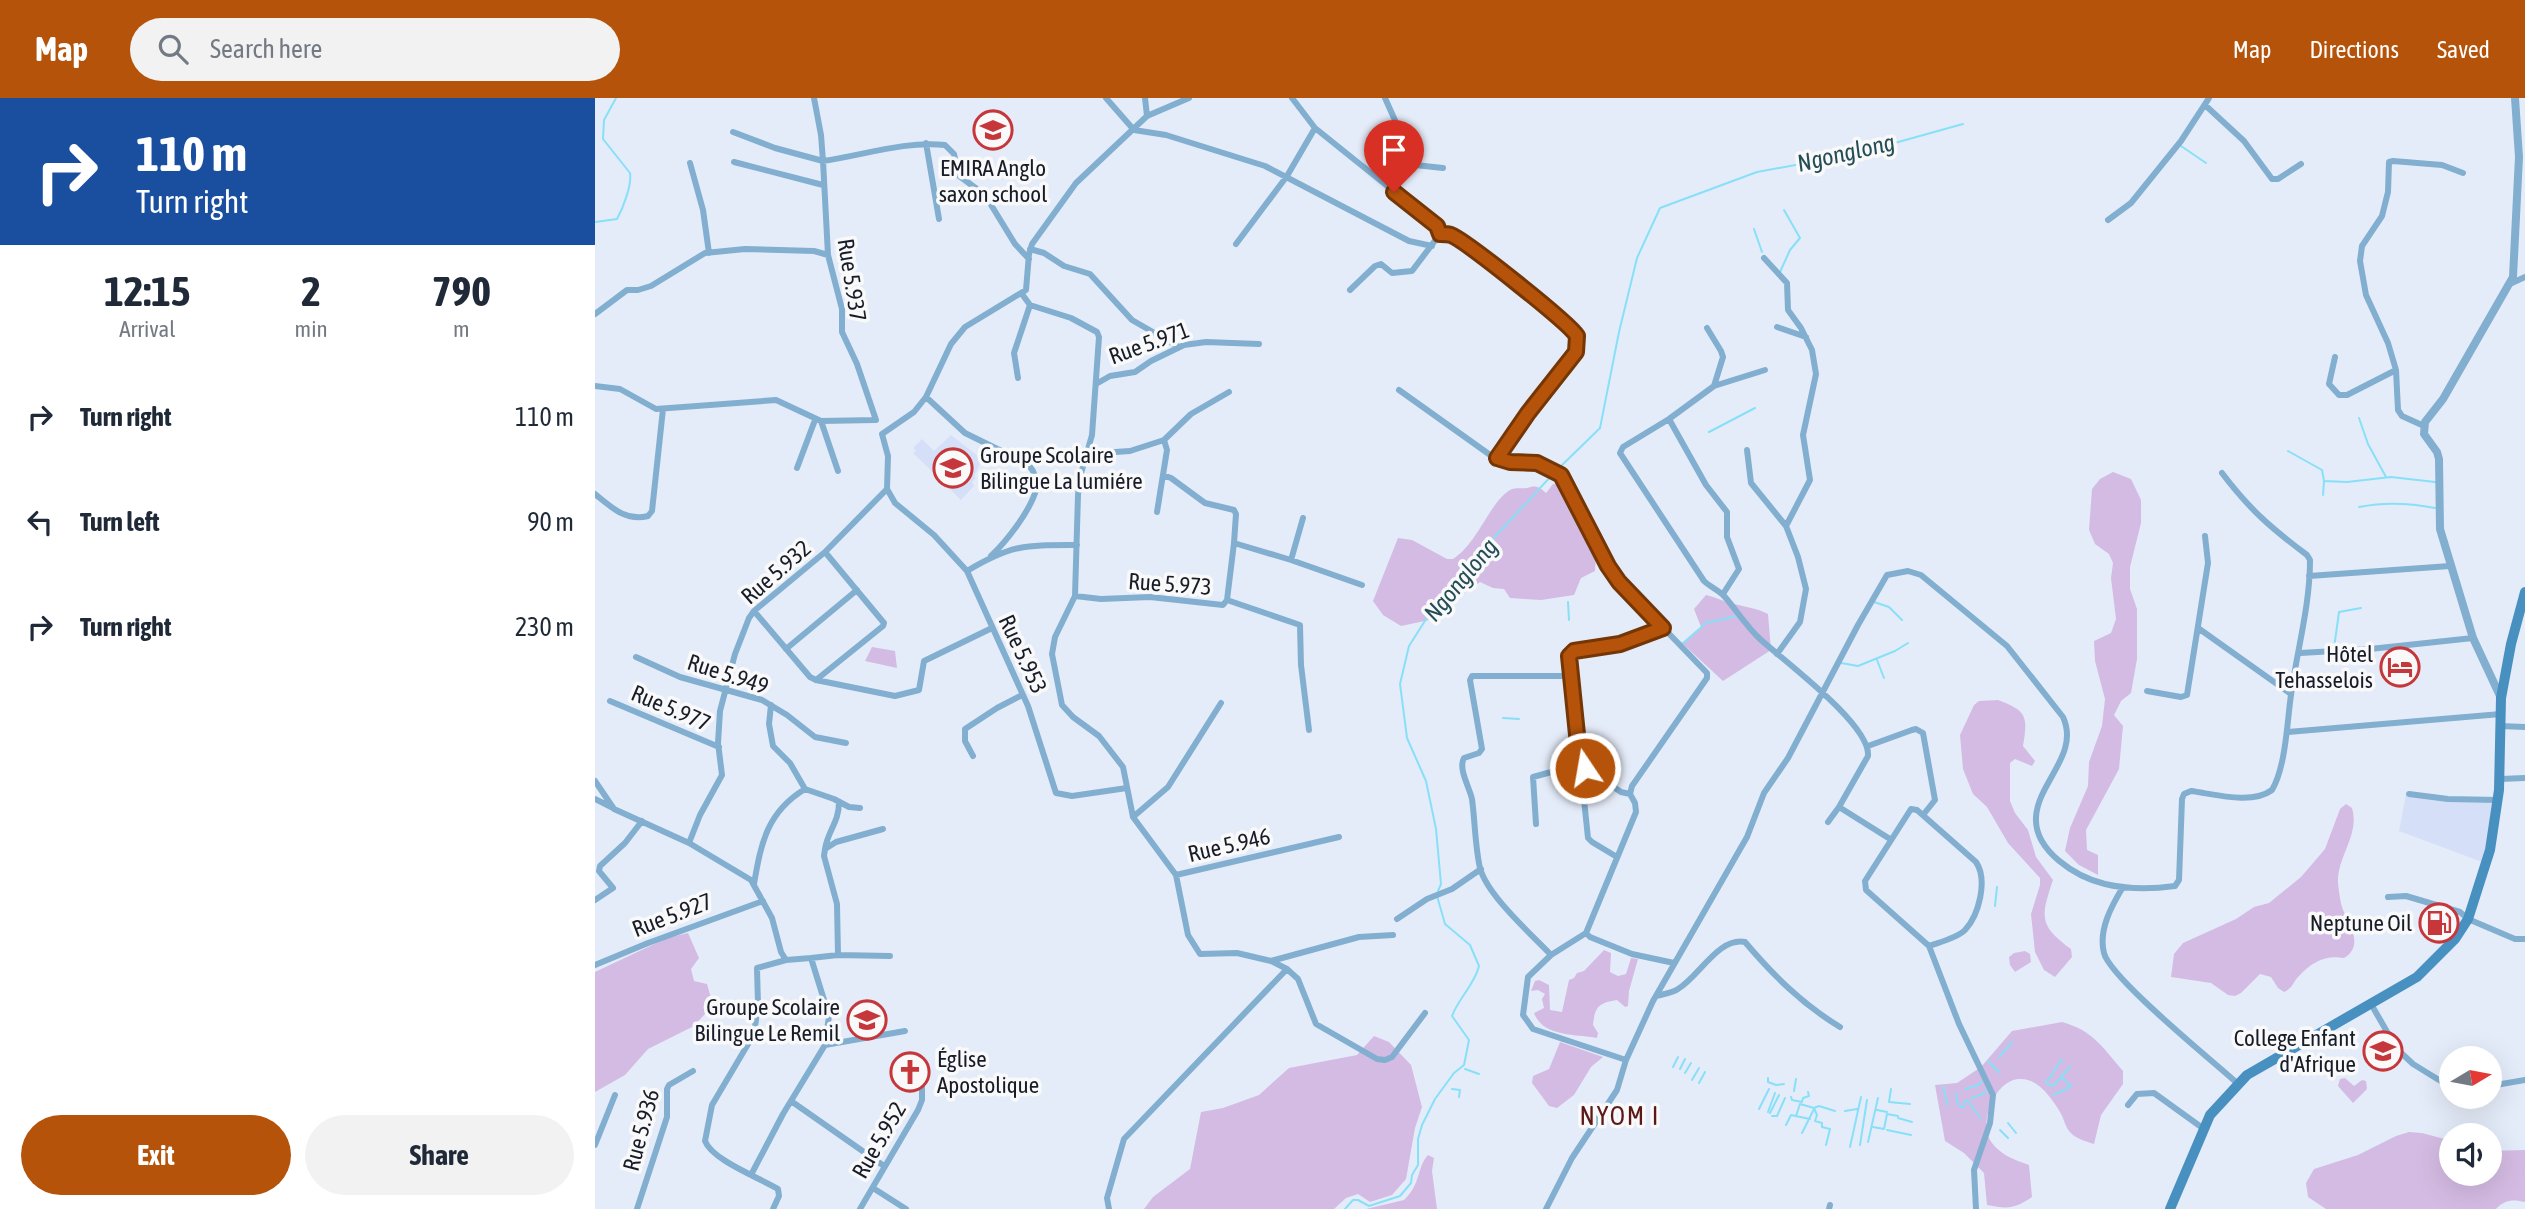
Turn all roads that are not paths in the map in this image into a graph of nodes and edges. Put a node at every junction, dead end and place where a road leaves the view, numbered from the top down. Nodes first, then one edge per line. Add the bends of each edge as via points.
1 (814, 98) edge
2 (1106, 98) edge
3 (1145, 98) edge
4 (1189, 98) edge
5 (1292, 98) edge
6 (1385, 98) edge
7 (2515, 98) edge
8 (2207, 101) edge
9 (1147, 116) junction
10 (1315, 128) junction
11 (1134, 130) junction
12 (733, 132) dead end
13 (926, 143) junction
14 (823, 160) junction
15 (734, 162) dead end
16 (690, 163) dead end
17 (2301, 164) dead end
18 (1443, 168) dead end
19 (2463, 173) dead end
20 (1287, 176) junction
21 (823, 186) junction
22 (939, 219) dead end
23 (2108, 220) dead end
24 (1440, 234) junction
25 (1236, 244) dead end
26 (1431, 246) junction
27 (1030, 249) junction
28 (709, 253) junction
29 (828, 255) junction
30 (1764, 258) dead end
31 (1029, 260) junction
32 (2525, 277) edge
33 (2512, 283) junction
34 (1350, 290) dead end
35 (1022, 294) junction
36 (1030, 305) junction
37 (595, 314) edge
38 (1777, 327) dead end
39 (1707, 328) dead end
40 (1806, 337) junction
41 (1259, 344) dead end
42 (1179, 347) junction
43 (2335, 358) dead end
44 (1765, 370) dead end
45 (2396, 370) junction
46 (1018, 378) dead end
47 (1096, 384) junction
48 (595, 386) edge
49 (1714, 386) junction
50 (1399, 390) dead end
51 (1230, 392) dead end
52 (926, 397) junction
53 (663, 410) junction
54 (1669, 419) junction
55 (818, 420) junction
56 (2424, 426) junction
57 (1164, 440) junction
58 (1747, 450) dead end
59 (1497, 458) junction
60 (1085, 460) junction
61 (797, 468) dead end
62 (838, 471) dead end
63 (2223, 473) dead end
64 (1163, 475) junction
65 (887, 489) junction
66 (595, 494) edge
67 (1157, 512) dead end
68 (1303, 518) dead end
69 (1786, 526) junction
70 (2206, 536) dead end
71 (1234, 543) junction
72 (1077, 545) junction
73 (825, 552) junction
74 (991, 556) junction
75 (1291, 560) junction
76 (2450, 566) junction
77 (967, 571) junction
78 (2309, 576) junction
79 (1362, 585) dead end
80 (857, 590) junction
81 (2525, 592) edge
82 (1723, 594) junction
83 (1075, 596) junction
84 (1227, 600) junction
85 (754, 611) junction
86 (992, 628) junction
87 (1663, 628) junction
88 (2198, 628) junction
89 (2473, 638) junction
90 (786, 649) junction
91 (2300, 653) junction
92 (1777, 654) junction
93 (636, 657) dead end
94 (1570, 676) junction
95 (816, 680) junction
96 (725, 690) junction
97 (2147, 691) dead end
98 (1822, 694) junction
99 (2291, 694) junction
100 (1022, 695) junction
101 (2501, 698) junction
102 (610, 701) dead end
103 (1221, 704) dead end
104 (771, 705) junction
105 (2501, 714) junction
106 (2500, 726) junction
107 (2525, 727) edge
108 (1309, 730) dead end
109 (2288, 732) junction
110 (846, 743) dead end
111 (1868, 746) junction
112 (719, 747) junction
113 (973, 756) dead end
114 (1580, 764) junction
115 (2525, 778) edge
116 (2500, 779) junction
117 (595, 781) edge
118 (1128, 788) junction
119 (805, 789) junction
120 (1630, 794) junction
121 (2409, 794) dead end
122 (595, 799) edge
123 (2498, 800) junction
124 (839, 802) junction
125 (860, 807) dead end
126 (1839, 807) junction
127 (614, 809) junction
128 (1923, 816) junction
129 (1133, 817) junction
130 (642, 821) junction
131 (1828, 822) dead end
132 (1536, 824) dead end
133 (883, 830) dead end
134 (1339, 837) dead end
135 (1890, 839) junction
136 (689, 843) junction
137 (825, 849) junction
138 (1617, 857) junction
139 (1481, 869) junction
140 (1176, 876) junction
141 (754, 885) junction
142 (2123, 887) junction
143 (2388, 897) dead end
144 (595, 900) edge
145 (763, 901) junction
146 (1397, 919) dead end
147 (2468, 919) junction
148 (1586, 933) junction
149 (1393, 935) dead end
150 (2525, 940) edge
151 (1929, 946) junction
152 (838, 955) junction
153 (1551, 955) junction
154 (890, 956) dead end
155 (811, 958) junction
156 (786, 960) junction
157 (1271, 961) junction
158 (1674, 964) junction
159 (595, 965) edge
160 (1287, 969) junction
161 (1656, 996) junction
162 (2371, 1004) junction
163 (1425, 1013) dead end
164 (1840, 1027) dead end
165 (905, 1031) dead end
166 (825, 1045) junction
167 (1626, 1060) junction
168 (693, 1071) dead end
169 (2439, 1080) edge
170 (2525, 1080) edge
171 (2238, 1084) junction
172 (2503, 1084) edge
173 (922, 1087) dead end
174 (615, 1095) dead end
175 (791, 1101) junction
176 (2128, 1105) dead end
177 (2204, 1129) junction
178 (595, 1145) edge
179 (884, 1166) junction
180 (751, 1174) junction
181 (873, 1188) junction
182 (637, 1209) edge
183 (773, 1209) edge
184 (860, 1209) edge
185 (906, 1209) edge
186 (1109, 1209) edge
187 (1546, 1209) edge
188 (1976, 1209) edge
189 (2169, 1209) edge

1 - 14 street, Rue 5.937
2 - 11 street
3 - 9 street
4 - 9 street
5 - 10 street
6 - 18 street via 1415,165
7 - 33 street via 2519,157
8 - 17 street via 2272,179
8 - 23 street via 2127,207
9 - 11 street
10 - 20 street
10 - 24 street via 1437,226
11 - 20 street via 1215,149
11 - 27 street via 1076,183
12 - 14 street
13 - 14 street
13 - 22 street
13 - 31 street via 951,149 958,175 985,195
14 - 21 street, Rue 5.937
15 - 21 street
16 - 28 street
19 - 45 street via 2442,166 2389,162 2389,192 2382,216 2360,255 2366,295
20 - 25 street
20 - 26 street via 1409,241
21 - 29 street, Rue 5.937
24 - 26 street
24 - 59 street via 1450,234 1491,264 1574,331 1578,341 1576,352
26 - 34 street via 1412,271 1392,273 1381,264
27 - 31 street
27 - 42 street via 1090,274 1132,320
28 - 29 street via 745,249
28 - 37 street via 645,289 627,290
29 - 55 street, Rue 5.937 via 842,309 842,332 876,420
30 - 40 street via 1787,283 1788,310
31 - 35 street via 1028,285
32 - 33 street
33 - 56 street
35 - 36 street
35 - 52 street via 965,327 951,344
36 - 46 street via 1014,353
36 - 47 street, Rue 5.946 via 1097,332
38 - 40 street
39 - 49 street via 1723,357
40 - 69 street via 1816,374 1803,435 1810,480
41 - 42 street, Rue 5.971 via 1198,342
42 - 47 street, Rue 5.971 via 1135,372 1110,376
43 - 45 street via 2329,384 2339,395
44 - 49 street
45 - 56 street via 2399,414
47 - 60 street, Rue 5.946
48 - 53 street via 621,389
49 - 54 street
50 - 59 street
51 - 57 street via 1191,414
52 - 65 street via 914,412 882,434 888,456
52 - 74 street via 965,433 1028,464 1034,472 1034,495 1009,538
53 - 55 street, Rue 5.937 via 776,400
53 - 66 street via 648,516 631,517
54 - 82 street via 1727,514 1728,539 1739,569
54 - 82 street via 1623,447 1621,457 1704,581
55 - 61 street
55 - 62 street
56 - 76 street via 2439,459 2439,523
57 - 60 street
57 - 64 street
58 - 69 street via 1751,483
59 - 87 street via 1537,463 1561,475 1614,574
60 - 72 street, Rue 5.946 via 1078,495
63 - 78 street via 2267,525 2307,555
64 - 67 street
64 - 71 street, Rue 5.973 via 1205,503 1234,510
65 - 73 street, Rue 5.932
65 - 77 street, Rue 5.953 via 895,503 934,535
68 - 75 street
69 - 92 street via 1806,592 1800,622
70 - 88 street via 2208,563
71 - 75 street
71 - 84 street, Rue 5.973
72 - 74 street via 1018,546
72 - 83 street, Rue 5.946
73 - 80 street
73 - 85 street, Rue 5.932
74 - 77 street
75 - 79 street
76 - 78 street
76 - 89 street
77 - 86 street, Rue 5.953
78 - 91 street
80 - 90 street
80 - 95 street via 883,620 883,626
81 - 101 main road
82 - 92 street
83 - 84 street, Rue 5.973 via 1150,597 1219,606
83 - 118 street, Rue 5.946 via 1052,645 1062,705 1099,736 1123,767
84 - 108 street via 1300,625
85 - 90 street
85 - 96 street, Rue 5.932 via 744,628
86 - 95 street via 924,661 916,692 895,696
86 - 100 street, Rue 5.953
87 - 94 street via 1620,644 1571,653
87 - 120 street via 1707,676
88 - 97 street via 2187,695
88 - 99 street
89 - 91 street
89 - 101 street
90 - 95 street
91 - 99 street
92 - 98 street
93 - 96 street, Rue 5.949
94 - 114 street
94 - 139 street via 1471,678 1482,751 1464,758 1461,765 1472,799
96 - 104 street, Rue 5.949
96 - 112 street, Rue 5.932 via 717,730
98 - 111 street via 1851,721
98 - 142 street via 1884,578 1908,571 1921,575 2007,646 2066,724 2067,745 2036,815 2045,845 2072,869 2095,881
98 - 158 street
99 - 109 street
100 - 113 street via 965,729
100 - 118 street, Rue 5.953 via 1056,793 1072,796
101 - 105 main road
102 - 112 street, Rue 5.977
103 - 129 street via 1167,787
104 - 110 street, Rue 5.949 via 815,737
104 - 119 street via 773,746
105 - 106 main road
105 - 109 street
106 - 107 street
106 - 116 main road
109 - 142 street via 2269,793 2240,797 2184,794 2178,884
111 - 126 street via 1868,756
111 - 128 street via 1916,729 1923,733 1935,800
112 - 136 street, Rue 5.932 via 722,775
114 - 120 street
114 - 132 street via 1533,777
114 - 138 street via 1588,838
115 - 116 street
116 - 123 main road
117 - 127 street
118 - 129 street, Rue 5.946
119 - 124 street
119 - 141 street via 789,798 776,814 762,843
120 - 138 street via 1636,812
121 - 123 street
122 - 127 street
123 - 147 main road via 2490,850
124 - 125 street
124 - 137 street via 838,818
126 - 131 street
126 - 135 street
127 - 130 street
128 - 135 street via 1909,810
128 - 151 street via 1976,862 1982,878 1978,905 1963,932
129 - 140 street, Rue 5.946
130 - 136 street
130 - 144 street via 600,866 613,888
133 - 137 street
134 - 140 street, Rue 5.946
135 - 151 street via 1865,881 1865,890
136 - 141 street via 745,874
137 - 152 street via 837,904
138 - 148 street
139 - 146 street
139 - 153 street via 1511,913
140 - 157 street via 1188,935 1201,954 1237,953
141 - 145 street
142 - 171 street via 2107,919 2106,957 2124,982
143 - 147 street via 2413,898 2460,912
145 - 156 street
145 - 159 street, Rue 5.927
147 - 150 street
147 - 162 main road via 2417,977
148 - 153 street
148 - 158 street via 1632,954
149 - 157 street via 1359,937
151 - 188 street via 1993,1094 1990,1123 1974,1170
152 - 154 street
152 - 155 street
153 - 167 street via 1528,977 1525,1020 1533,1029
155 - 156 street
155 - 166 street via 829,1016
156 - 180 street via 757,968 754,1034 712,1104 705,1141 727,1162
157 - 160 street
158 - 161 street
160 - 163 street via 1298,979 1316,1024 1377,1059 1392,1057
160 - 186 street via 1124,1139 1107,1198
161 - 164 street via 1679,989 1709,958 1740,941 1778,980
161 - 167 street
162 - 169 street via 2397,1049
162 - 171 main road via 2258,1067
165 - 166 street
166 - 175 street
167 - 187 street via 1617,1090 1572,1158
168 - 182 street, Rue 5.936 via 667,1089 667,1117
170 - 172 street
171 - 177 main road via 2210,1115
173 - 179 street, Rue 5.952 via 922,1100
174 - 178 street
175 - 179 street
175 - 180 street
176 - 177 street via 2137,1094 2154,1093
177 - 189 main road
179 - 181 street, Rue 5.952
180 - 183 street via 779,1190
181 - 184 street, Rue 5.952
181 - 185 street

